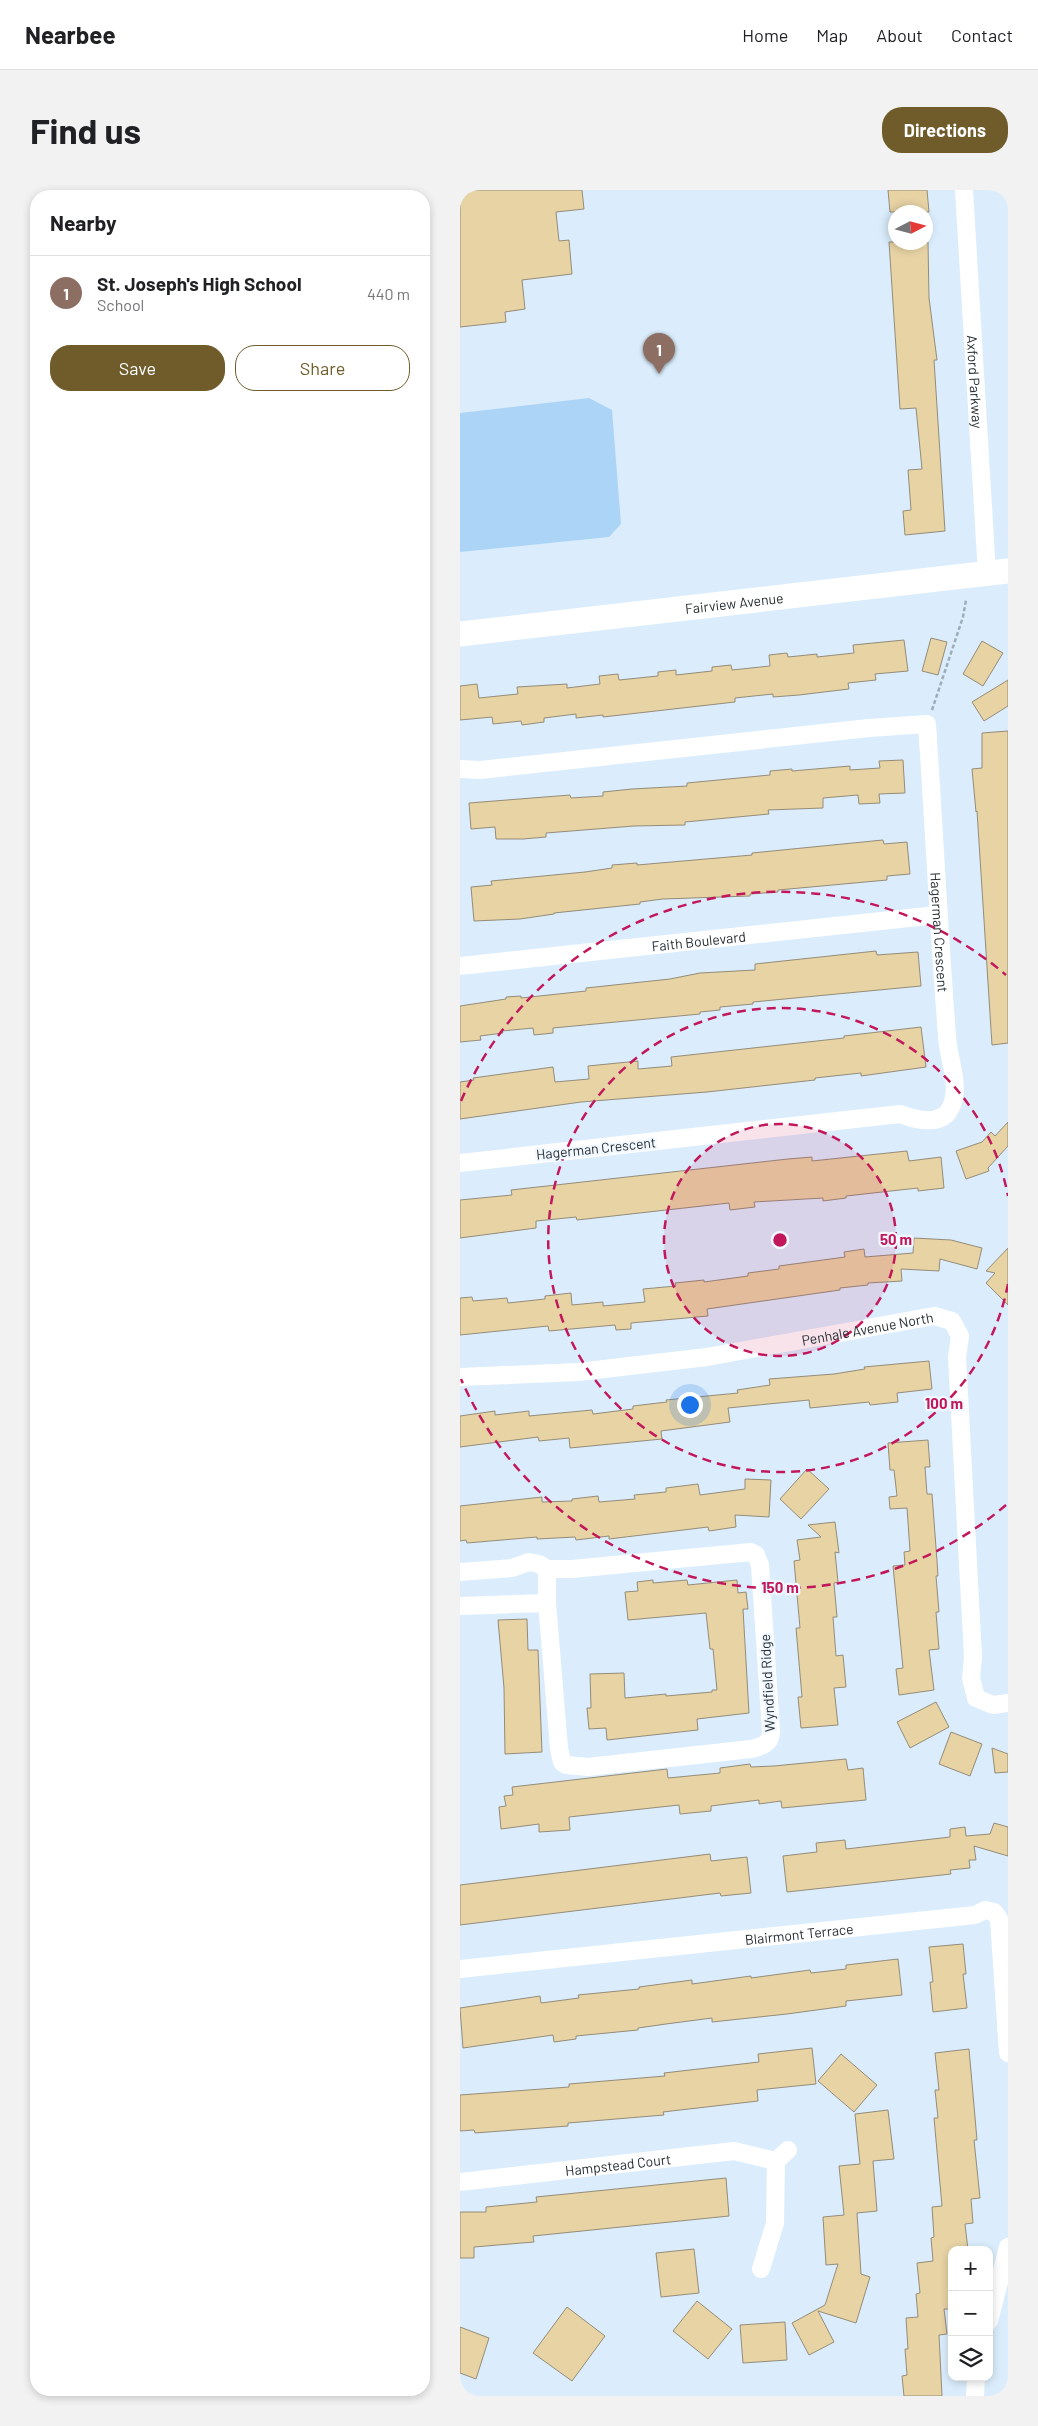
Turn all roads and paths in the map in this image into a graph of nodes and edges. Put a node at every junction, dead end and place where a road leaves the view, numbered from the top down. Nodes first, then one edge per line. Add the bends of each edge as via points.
1 (964, 190) edge
2 (997, 573) edge
3 (966, 600) dead end
4 (460, 634) edge
5 (927, 724) junction
6 (460, 769) edge
7 (937, 915) junction
8 (460, 966) edge
9 (460, 1163) edge
10 (460, 1377) edge
11 (547, 1569) junction
12 (460, 1572) edge
13 (547, 1603) junction
14 (460, 1606) edge
15 (1008, 1703) edge
16 (460, 1969) edge
17 (1008, 2053) edge
18 (460, 2182) edge
19 (1008, 2247) edge
20 (761, 2269) dead end
21 (993, 2306) edge
22 (976, 2381) edge
23 (975, 2396) edge

1 - 2 street, Axford Parkway
2 - 4 main road, Fairview Avenue
3 - 5 path
5 - 6 street via 480,770
5 - 7 street, Hagerman Crescent
7 - 8 street, Faith Boulevard
7 - 9 street, Hagerman Crescent via 948,1056 956,1089 951,1109 943,1117 917,1120 900,1114
10 - 15 street, Penhale Avenue North via 634,1366 708,1357 934,1316 952,1320 960,1336 957,1357 974,1657 971,1678 976,1698 993,1705
11 - 12 street, Wyndfield Ridge via 529,1562 512,1568
11 - 13 street, Wyndfield Ridge
11 - 13 street, Wyndfield Ridge via 746,1552 756,1555 760,1565 771,1731 769,1741 751,1749 588,1767 566,1765 562,1762 559,1748
13 - 14 street
16 - 17 street, Blairmont Terrace via 975,1915 985,1910 994,1912 1000,1920
18 - 20 street, Hampstead Court via 734,2151 782,2155 775,2223
19 - 21 street
22 - 23 street

